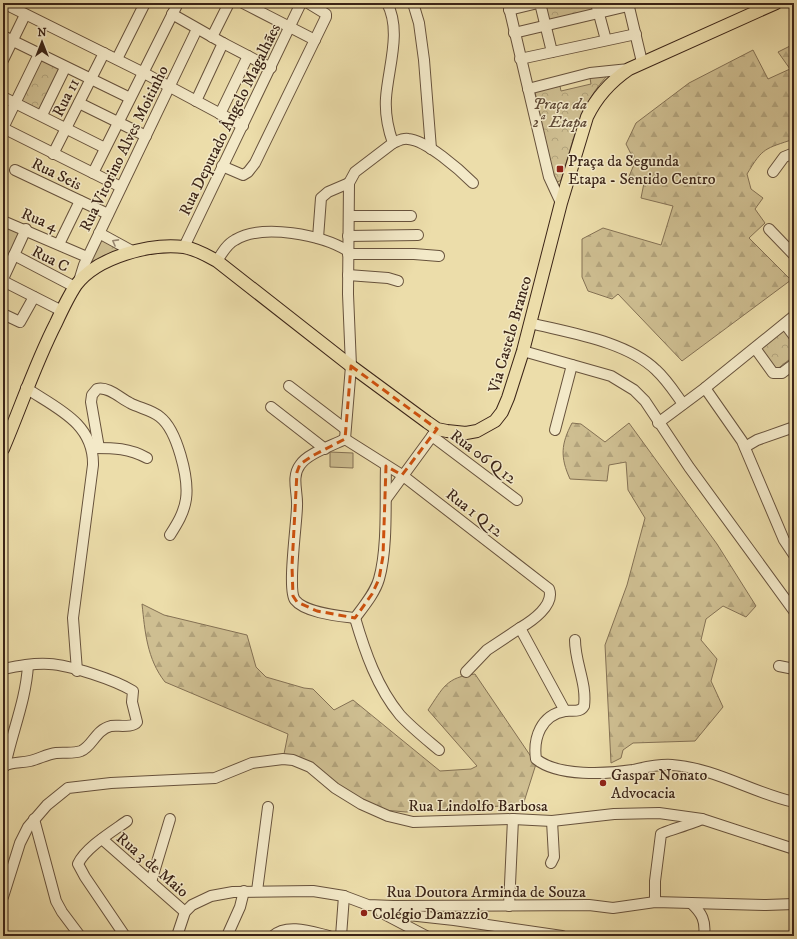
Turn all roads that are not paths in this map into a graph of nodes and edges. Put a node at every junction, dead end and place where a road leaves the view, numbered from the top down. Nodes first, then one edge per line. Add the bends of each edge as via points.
1 (146, 3) edge
2 (178, 3) edge
3 (229, 3) edge
4 (243, 3) edge
5 (301, 3) edge
6 (308, 3) edge
7 (414, 3) edge
8 (539, 3) edge
9 (776, 3) edge
10 (3, 4) edge
11 (389, 4) edge
12 (628, 4) edge
13 (508, 7) edge
14 (597, 8) edge
15 (172, 14) junction
16 (25, 15) junction
17 (546, 26) junction
18 (197, 28) junction
19 (290, 28) junction
20 (514, 33) junction
21 (636, 34) junction
22 (212, 37) junction
23 (8, 39) edge
24 (315, 40) junction
25 (606, 40) junction
26 (223, 44) junction
27 (552, 52) junction
28 (104, 53) junction
29 (39, 54) junction
30 (248, 56) junction
31 (117, 59) junction
32 (520, 59) junction
33 (3, 60) edge
34 (642, 62) junction
35 (65, 68) junction
36 (271, 68) junction
37 (629, 69) junction
38 (144, 73) junction
39 (90, 79) junction
40 (169, 86) junction
41 (528, 89) junction
42 (3, 97) edge
43 (130, 98) junction
44 (196, 101) junction
45 (16, 103) junction
46 (79, 103) junction
47 (220, 114) junction
48 (42, 115) junction
49 (118, 122) junction
50 (243, 126) junction
51 (66, 127) junction
52 (3, 128) edge
53 (146, 136) junction
54 (393, 143) junction
55 (105, 148) junction
56 (431, 149) junction
57 (794, 153) edge
58 (54, 154) junction
59 (222, 166) junction
60 (15, 170) dead end
61 (773, 172) dead end
62 (94, 173) junction
63 (349, 183) junction
64 (473, 183) dead end
65 (122, 187) junction
66 (80, 201) junction
67 (561, 202) junction
68 (108, 214) junction
69 (349, 216) junction
70 (411, 216) dead end
71 (3, 221) edge
72 (26, 229) junction
73 (770, 229) dead end
74 (99, 233) junction
75 (418, 235) dead end
76 (348, 236) junction
77 (318, 238) junction
78 (59, 244) junction
79 (184, 248) junction
80 (132, 251) junction
81 (348, 253) junction
82 (14, 255) junction
83 (794, 255) edge
84 (440, 256) dead end
85 (87, 257) junction
86 (217, 261) junction
87 (348, 275) junction
88 (3, 280) edge
89 (398, 281) dead end
90 (77, 284) junction
91 (34, 297) junction
92 (62, 311) junction
93 (3, 314) edge
94 (794, 316) edge
95 (530, 323) junction
96 (785, 324) junction
97 (794, 336) edge
98 (755, 348) junction
99 (523, 351) junction
100 (794, 364) edge
101 (572, 365) junction
102 (351, 366) junction
103 (288, 386) dead end
104 (26, 388) junction
105 (705, 388) junction
106 (683, 404) junction
107 (271, 406) dead end
108 (658, 423) junction
109 (794, 427) edge
110 (344, 428) junction
111 (555, 430) dead end
112 (434, 432) junction
113 (345, 439) junction
114 (3, 446) edge
115 (745, 447) junction
116 (95, 448) junction
117 (325, 449) junction
118 (147, 458) dead end
119 (386, 466) junction
120 (402, 475) junction
121 (386, 499) junction
122 (517, 500) dead end
123 (170, 535) dead end
124 (794, 555) edge
125 (794, 611) edge
126 (355, 618) junction
127 (520, 628) junction
128 (575, 640) dead end
129 (28, 665) junction
130 (779, 666) dead end
131 (3, 669) edge
132 (794, 669) edge
133 (77, 670) junction
134 (466, 672) dead end
135 (564, 711) junction
136 (439, 750) dead end
137 (4, 766) edge
138 (794, 802) edge
139 (268, 807) dead end
140 (34, 819) junction
141 (170, 819) dead end
142 (513, 819) junction
143 (702, 819) junction
144 (126, 821) dead end
145 (552, 821) junction
146 (102, 839) junction
147 (794, 849) edge
148 (551, 863) dead end
149 (151, 882) junction
150 (244, 891) junction
151 (257, 891) junction
152 (344, 896) junction
153 (3, 897) edge
154 (655, 902) junction
155 (692, 903) junction
156 (794, 904) edge
157 (368, 905) junction
158 (509, 906) junction
159 (185, 912) junction
160 (381, 912) junction
161 (80, 936) edge
162 (125, 936) edge
163 (177, 936) edge
164 (227, 936) edge
165 (273, 936) edge
166 (329, 936) edge
167 (341, 936) edge
168 (426, 936) edge
169 (562, 936) edge
170 (704, 936) edge

1 - 31 street
2 - 15 street
3 - 22 street
4 - 19 street
5 - 19 street, Rua Deputado Ângelo Magalhães
6 - 24 street via 326,14
7 - 56 street via 424,60
8 - 13 street
8 - 17 street
9 - 34 main road, Via Castelo Branco
10 - 16 street
11 - 54 street via 393,27 386,112
12 - 14 street
12 - 21 street
13 - 20 street
14 - 17 street
14 - 25 street
15 - 18 street
15 - 38 street
16 - 23 street
16 - 28 street
17 - 20 street
17 - 27 street
18 - 22 street
18 - 40 street, Rua Vitorino Alves Moitinho
19 - 24 street
19 - 36 street, Rua Deputado Ângelo Magalhães
20 - 32 street
21 - 25 street
21 - 34 street
22 - 26 street
23 - 29 street
23 - 33 street
24 - 59 street via 251,168 245,174 240,174
25 - 27 street
26 - 30 street
26 - 44 street
27 - 32 street
28 - 31 street
28 - 39 street, Rua 11
29 - 35 street
29 - 45 street
30 - 36 street
30 - 47 street
31 - 38 street
32 - 41 street
34 - 37 main road, Via Castelo Branco
35 - 39 street
35 - 48 street
36 - 50 street, Rua Deputado Ângelo Magalhães
37 - 41 street via 590,73
37 - 67 main road, Via Castelo Branco via 611,83 593,105
38 - 40 street
38 - 43 street
39 - 43 street
39 - 46 street, Rua 11
40 - 44 street
40 - 53 street, Rua Vitorino Alves Moitinho
41 - 67 street via 549,177
42 - 45 street
43 - 49 street
44 - 47 street
45 - 48 street
45 - 52 street
46 - 49 street
46 - 51 street, Rua 11
47 - 50 street
48 - 51 street
49 - 53 street
49 - 55 street
50 - 59 street, Rua Deputado Ângelo Magalhães
51 - 55 street
51 - 58 street, Rua 11
52 - 58 street
53 - 65 street, Rua Vitorino Alves Moitinho
54 - 56 street via 406,138
54 - 63 street via 355,172
55 - 62 street
56 - 64 street
57 - 61 street via 784,157
58 - 62 street
59 - 79 street, Rua Deputado Ângelo Magalhães
60 - 66 street, Rua Seis
62 - 65 street
63 - 69 street
63 - 77 street via 321,198
65 - 68 street, Rua Vitorino Alves Moitinho
66 - 68 street, Rua Seis
66 - 78 street
67 - 95 main road, Via Castelo Branco
68 - 74 street, Rua Vitorino Alves Moitinho
69 - 70 street
69 - 76 street
71 - 72 street, Rua 4
72 - 78 street, Rua 4
72 - 82 street
73 - 83 street
80 -> 74 street
74 - 85 street, Rua Vitorino Alves Moitinho
75 - 76 street
76 - 81 street
77 - 81 street via 338,245
77 - 86 street via 257,232 229,244
78 - 85 street, Rua 4
79 - 80 main road, Via Castelo Branco via 155,247
79 - 86 main road, Via Castelo Branco
80 - 90 main road, Via Castelo Branco via 102,265
81 - 84 street
81 - 87 street
82 - 88 street
82 - 90 street, Rua C
85 - 90 street, Rua Vitorino Alves Moitinho
86 - 102 main road, Via Castelo Branco
87 - 89 street
87 - 102 street
88 - 91 street
90 - 92 main road
91 - 92 street
91 - 93 street via 20,322
92 - 104 main road
94 - 96 street
95 - 99 main road, Via Castelo Branco
95 - 106 street via 634,354 656,370
96 - 97 street
96 - 98 street
98 - 100 street via 773,373 782,373
98 - 105 street
99 - 101 street
99 - 112 main road, Via Castelo Branco via 508,398 502,412 494,421 477,431
101 - 108 street via 611,376 634,390
101 - 111 street
102 - 110 street
102 - 112 main road, Via Castelo Branco
103 - 110 street
104 - 114 main road
104 - 116 street via 69,415
105 - 106 street
105 - 115 street
106 - 108 street
107 - 117 street
108 - 125 street
109 - 115 street
110 - 113 street
112 - 120 street
112 - 122 street, Rua 06 Q 12
113 - 117 street
113 - 119 street, Rua 1 Q 12
115 - 124 street via 784,540
116 - 118 street via 130,449
116 - 123 street via 91,402 94,392 101,388 160,416 167,424 187,484 181,518
116 - 133 street via 73,618
117 - 126 street via 300,464 297,472 292,566 295,600 317,611
119 - 120 street, Rua 1 Q 12
119 - 121 street
120 - 121 street
120 - 127 street, Rua 1 Q 12 via 543,583 550,592 548,603 534,619
121 - 126 street via 379,579
126 - 136 street via 370,663 383,690 400,714
127 - 134 street via 487,650
127 - 135 street
128 - 135 street via 583,680 584,706 579,710
129 - 131 street
129 - 133 street via 51,664
129 - 137 street via 23,700
130 - 132 street
133 - 137 street via 114,681 133,691 132,702 137,719 135,724 111,726 95,736 81,751 55,753
135 - 138 street via 541,725 535,750 536,759 541,763 556,768 595,773 662,764 686,767
139 - 151 street
140 - 142 street, Rua Lindolfo Barbosa via 57,796 74,786 204,779 223,775 252,763 283,759 304,763 347,796 376,811 403,820 422,823
140 - 153 street, Rua Lindolfo Barbosa via 20,843
140 - 161 street via 56,901
141 - 149 street
142 - 145 street, Rua Lindolfo Barbosa
142 - 158 street
143 - 145 street, Rua Lindolfo Barbosa via 644,813
143 - 147 street, Rua Lindolfo Barbosa
143 - 154 street via 661,834 655,875
144 - 146 street
145 - 148 street via 554,857
146 - 149 street, Rua 3 de Maio
146 - 162 street via 78,864
149 - 159 street, Rua 3 de Maio
150 - 151 street, Rua Doutora Arminda de Souza
150 - 159 street, Rua Doutora Arminda de Souza via 211,896 192,904
150 - 164 street
151 - 152 street, Rua Doutora Arminda de Souza via 313,891
152 - 157 street, Rua Doutora Arminda de Souza
152 - 167 street
154 - 155 street, Rua Doutora Arminda de Souza
154 - 158 street, Rua Doutora Arminda de Souza via 613,908 589,905
155 - 156 street, Rua Doutora Arminda de Souza via 766,906
155 - 170 street via 702,914
157 - 158 street, Rua Doutora Arminda de Souza
157 - 160 street
159 - 163 street
160 - 168 street
160 - 169 street
165 - 166 street via 287,929

